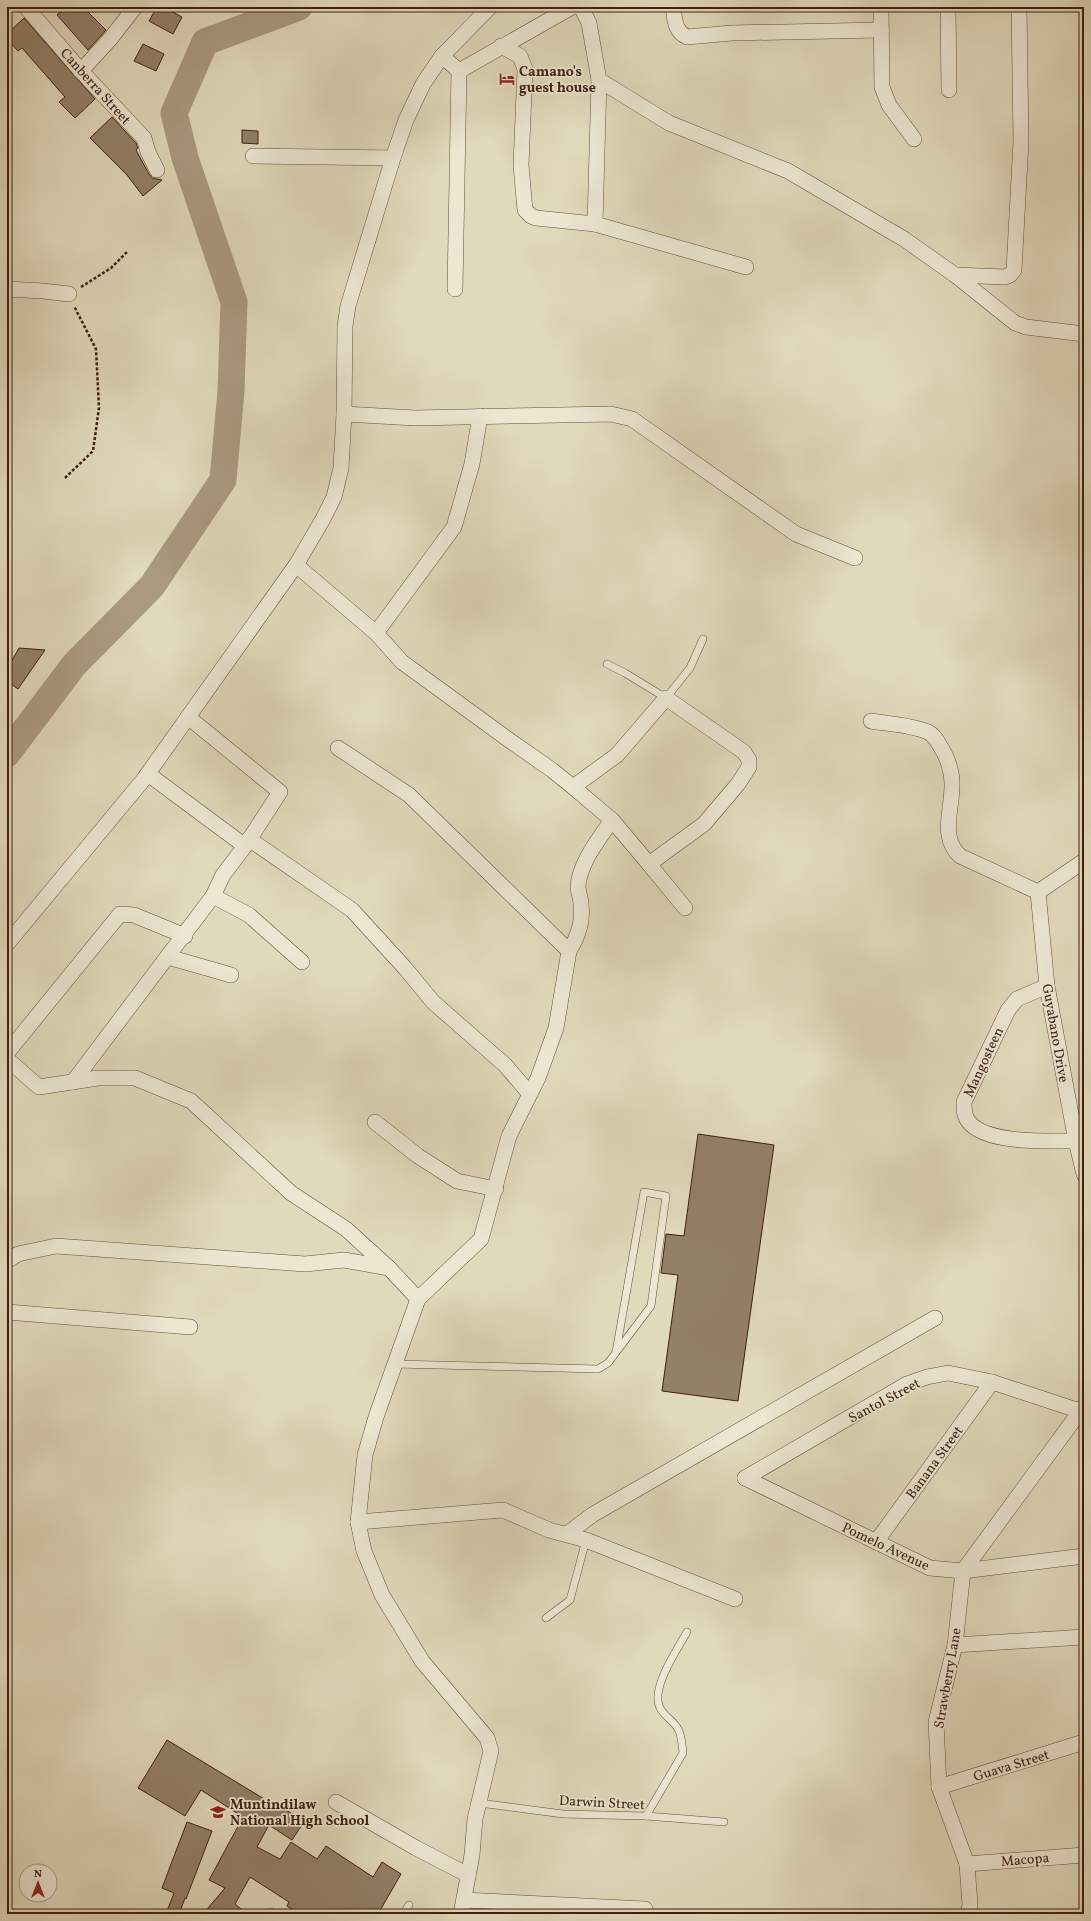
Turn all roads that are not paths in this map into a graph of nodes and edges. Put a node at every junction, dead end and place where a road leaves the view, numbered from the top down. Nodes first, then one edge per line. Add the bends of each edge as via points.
1 (26, 7) edge
2 (135, 7) edge
3 (490, 7) edge
4 (572, 7) edge
5 (581, 7) edge
6 (673, 7) edge
7 (881, 7) edge
8 (948, 7) edge
9 (1019, 7) edge
10 (881, 30) junction
11 (501, 46) junction
12 (442, 56) junction
13 (81, 71) junction
14 (459, 71) junction
15 (599, 80) junction
16 (949, 90) dead end
17 (914, 139) dead end
18 (253, 156) dead end
19 (393, 158) junction
20 (157, 170) dead end
21 (595, 224) junction
22 (746, 267) dead end
23 (955, 275) junction
24 (7, 289) edge
25 (456, 289) dead end
26 (69, 294) road end
27 (1084, 334) edge
28 (344, 414) junction
29 (480, 416) junction
30 (855, 558) dead end
31 (296, 565) junction
32 (376, 633) junction
33 (703, 639) dead end
34 (607, 664) dead end
35 (666, 698) junction
36 (188, 718) junction
37 (871, 721) dead end
38 (338, 748) dead end
39 (148, 774) junction
40 (573, 787) junction
41 (612, 820) junction
42 (247, 843) junction
43 (1084, 861) edge
44 (649, 864) junction
45 (1038, 892) junction
46 (213, 896) junction
47 (685, 908) dead end
48 (185, 936) junction
49 (7, 944) edge
50 (569, 951) junction
51 (168, 957) junction
52 (302, 962) dead end
53 (231, 975) dead end
54 (1047, 986) junction
55 (7, 1053) edge
56 (7, 1059) edge
57 (73, 1082) junction
58 (529, 1093) junction
59 (375, 1122) dead end
60 (1076, 1142) junction
61 (1084, 1174) edge
62 (496, 1190) junction
63 (7, 1261) edge
64 (389, 1268) junction
65 (418, 1299) junction
66 (7, 1312) edge
67 (935, 1318) dead end
68 (190, 1327) dead end
69 (616, 1352) junction
70 (395, 1364) junction
71 (992, 1382) junction
72 (1082, 1408) edge
73 (745, 1478) joint
74 (358, 1522) junction
75 (567, 1534) junction
76 (586, 1540) junction
77 (876, 1542) junction
78 (1084, 1556) edge
79 (963, 1571) junction
80 (735, 1599) dead end
81 (546, 1618) dead end
82 (686, 1632) dead end
83 (1084, 1637) edge
84 (955, 1646) junction
85 (1084, 1742) edge
86 (938, 1788) junction
87 (336, 1802) dead end
88 (479, 1804) junction
89 (646, 1816) junction
90 (724, 1822) dead end
91 (1084, 1855) edge
92 (966, 1864) junction
93 (468, 1875) junction
94 (408, 1905) dead end
95 (463, 1907) edge
96 (645, 1909) dead end
97 (403, 1914) edge
98 (968, 1914) edge

1 - 13 street, Canberra Street
2 - 13 street
3 - 12 street
4 - 11 street
5 - 15 street via 589,23
6 - 10 street via 675,25 680,34 686,37 732,33
7 - 10 street
8 - 16 street
9 - 23 street via 1021,141 1014,270 1005,277
10 - 17 street via 884,96
11 - 14 street
11 - 21 street via 520,56 525,69 521,165 525,210 536,218
12 - 14 street
12 - 19 street via 423,84 406,120
13 - 20 street, Canberra Street via 144,138
14 - 25 street
15 - 21 street
15 - 23 street via 669,123 788,171 904,239
18 - 19 street
19 - 28 street via 348,306 345,326
21 - 22 street
23 - 27 street via 1015,323 1026,327
24 - 26 street
28 - 29 street via 415,418
28 - 31 street via 341,468 334,497
29 - 30 street via 611,414 632,419 796,534
29 - 32 street via 472,464 454,527
31 - 32 street
31 - 36 street
32 - 40 street via 402,662
33 - 35 lane via 690,668
34 - 35 lane
35 - 40 street via 617,755
35 - 44 street via 744,752 748,756 749,764 738,784 704,824
36 - 39 street
36 - 42 street via 280,792
37 - 45 street via 909,727 928,732 935,737 948,764 952,783 948,837 952,849 960,856
38 - 50 street via 408,795
39 - 42 street
39 - 49 street
40 - 41 street
41 - 44 street
41 - 50 street via 589,855 578,886 582,905 581,923
42 - 46 street via 224,875
42 - 58 street via 352,910 433,1002 505,1065
43 - 45 street
44 - 47 street
45 - 54 street, Guyabano Drive
46 - 48 street
46 - 52 street via 249,915
48 - 51 street
48 - 55 street via 134,915 120,914
50 - 58 street via 556,1028 538,1078
51 - 53 street
51 - 57 street
54 - 60 street, Guyabano Drive
54 - 60 street, Mangosteen via 1017,999 1008,1010 964,1102 964,1110 968,1122 980,1131 994,1136 1045,1142
56 - 57 street via 39,1087
57 - 64 street via 98,1078 135,1078 191,1101 291,1193 346,1229
58 - 62 street via 509,1136
59 - 62 street via 418,1156 457,1181
60 - 61 street, Guyabano Drive
62 - 65 street via 481,1239
63 - 64 street via 18,1254 56,1246 305,1264 344,1260
64 - 65 street
65 - 70 street
66 - 68 street
67 - 75 street via 592,1515
69 - 69 lane via 644,1192 666,1196 650,1306
69 - 70 lane via 608,1363 598,1370
70 - 74 street via 365,1455
71 - 72 street, Santol Street
71 - 73 street, Santol Street via 948,1374 927,1377 907,1384
71 - 77 street, Banana Street
72 - 79 street
73 - 77 street, Pomelo Avenue
74 - 75 street via 504,1510 550,1530
74 - 88 street via 364,1552 382,1595 422,1661 487,1738 491,1752
75 - 76 street
76 - 80 street
76 - 81 lane via 570,1600
77 - 79 street, Pomelo Avenue via 930,1568
78 - 79 street, Pomelo Avenue
79 - 84 street, Strawberry Lane
82 - 89 lane via 658,1686 657,1699 660,1709 678,1729 683,1754
83 - 84 street
84 - 86 street, Strawberry Lane via 936,1722
85 - 86 street, Guava Street
86 - 92 street, Strawberry Lane
87 - 93 street
88 - 89 lane, Darwin Street via 563,1814
88 - 93 street
89 - 90 lane, Darwin Street
91 - 92 street, Macopa
92 - 98 street, Strawberry Lane via 970,1905
93 - 95 street
94 - 97 lane
95 - 96 street

